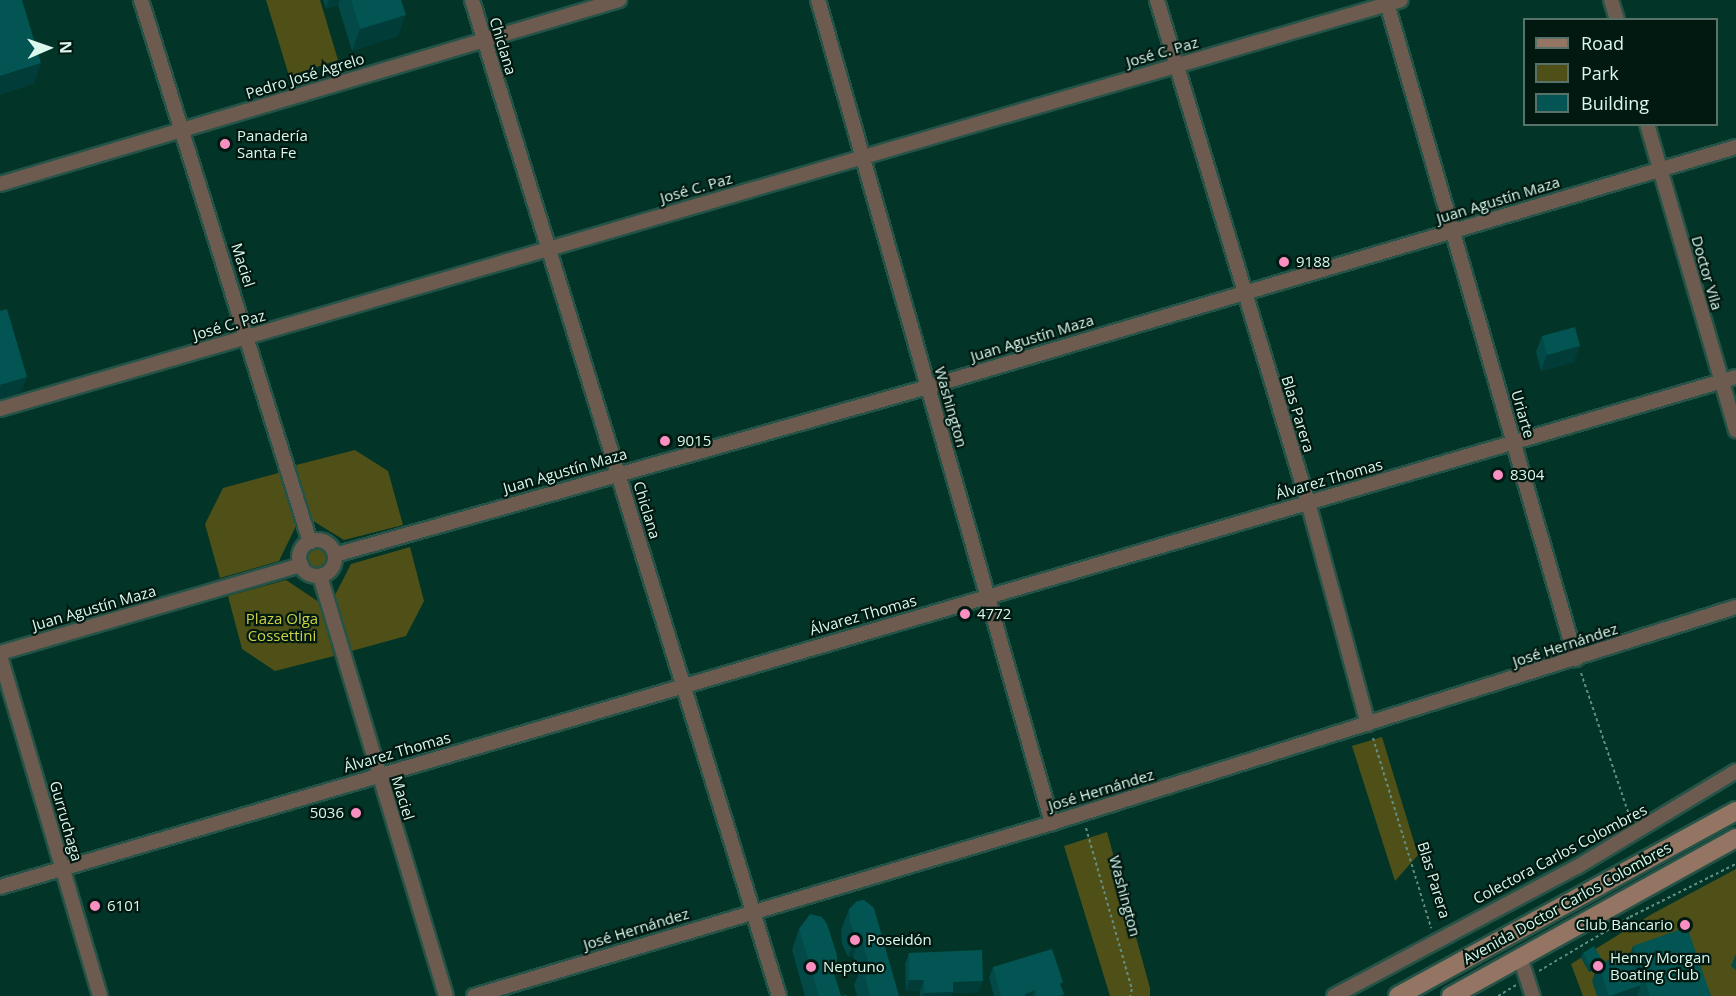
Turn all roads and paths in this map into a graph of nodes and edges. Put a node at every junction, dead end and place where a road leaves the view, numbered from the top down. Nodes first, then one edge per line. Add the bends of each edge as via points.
1 (141, 0) edge
2 (471, 0) edge
3 (619, 0) edge
4 (818, 0) edge
5 (1157, 0) edge
6 (1611, 0) edge
7 (1392, 1) edge
8 (1616, 18) edge
9 (484, 40) junction
10 (1177, 65) junction
11 (1648, 126) edge
12 (181, 130) junction
13 (1736, 147) edge
14 (863, 157) junction
15 (1660, 169) junction
16 (0, 184) edge
17 (1453, 231) junction
18 (548, 249) junction
19 (1243, 293) junction
20 (249, 337) junction
21 (1736, 377) edge
22 (1722, 381) junction
23 (928, 387) junction
24 (0, 408) edge
25 (1736, 430) edge
26 (1514, 442) junction
27 (619, 473) junction
28 (1308, 502) junction
29 (309, 542) junction
30 (335, 555) junction
31 (301, 565) junction
32 (320, 576) junction
33 (987, 596) junction
34 (1736, 607) edge
35 (0, 654) edge
36 (1576, 659) junction
37 (682, 686) junction
38 (1368, 724) junction
39 (1736, 771) edge
40 (379, 774) junction
41 (1736, 801) edge
42 (1081, 814) junction
43 (1728, 815) edge
44 (1052, 823) junction
45 (1636, 834) junction
46 (1736, 838) edge
47 (1736, 864) edge
48 (62, 867) junction
49 (0, 887) edge
50 (752, 910) junction
51 (1436, 941) junction
52 (1521, 960) junction
53 (1527, 978) junction
54 (100, 996) edge
55 (446, 996) edge
56 (474, 996) edge
57 (779, 996) edge
58 (1130, 996) edge
59 (1334, 996) edge
60 (1398, 996) edge
61 (1451, 996) edge
62 (1498, 996) edge
63 (1533, 996) edge

1 - 12 street, Maciel
2 - 9 street, Chiclana
3 - 9 street, Pedro José Agrelo
4 - 14 street, Washington
5 - 10 street, Blas Parera
6 - 8 street
7 - 10 street, José C. Paz
7 - 17 street, Uriarte
9 - 12 street, Pedro José Agrelo
9 - 18 street, Chiclana
10 - 14 street, José C. Paz
10 - 19 street, Blas Parera
11 - 15 street, Doctor Vila
12 - 16 street, Pedro José Agrelo
12 - 20 street, Maciel
13 - 15 street, Juan Agustín Maza
14 - 18 street, José C. Paz
14 - 23 street, Washington
15 - 17 street, Juan Agustín Maza
15 - 22 street, Doctor Vila
17 - 19 street, Juan Agustín Maza
17 - 26 street, Uriarte
18 - 20 street, José C. Paz
18 - 27 street, Chiclana
19 - 23 street, Juan Agustín Maza
19 - 28 street, Blas Parera
20 - 24 street, José C. Paz
20 - 29 street, Maciel
21 - 22 street, Álvarez Thomas
22 - 25 street, Doctor Vila
22 - 26 street, Álvarez Thomas
23 - 27 street, Juan Agustín Maza
23 - 33 street, Washington
26 - 28 street, Álvarez Thomas
26 - 36 street, Uriarte
27 - 30 street, Juan Agustín Maza
27 - 37 street, Chiclana
28 - 33 street, Álvarez Thomas
28 - 38 street, Blas Parera
29 - 30 street via 323,540
29 - 31 street via 301,552
30 - 32 street via 330,571
31 - 32 street
31 - 35 street, Juan Agustín Maza
32 - 40 street, Maciel
33 - 37 street, Álvarez Thomas
33 - 44 street, Washington
34 - 36 street, José Hernández
35 - 48 street, Gurruchaga
36 - 38 street, José Hernández
36 - 45 path
37 - 40 street, Álvarez Thomas
37 - 50 street, Chiclana
38 - 42 street, José Hernández
38 - 51 path, Blas Parera
39 - 45 street, Colectora Carlos Colombres
40 - 48 street, Álvarez Thomas
40 - 55 street, Maciel
41 - 43 main road, Avenida Doctor Carlos Colombres
42 - 44 street, José Hernández
42 - 58 path, Washington via 1097,855 1132,989
43 - 60 main road, Avenida Doctor Carlos Colombres
44 - 50 street, José Hernández
45 - 51 street, Colectora Carlos Colombres
46 - 52 main road, Avenida Doctor Carlos Colombres
47 - 53 path via 1630,917
48 - 49 street, Álvarez Thomas
48 - 54 street, Gurruchaga
50 - 56 street, José Hernández
50 - 57 street, Chiclana
51 - 59 street, Colectora Carlos Colombres
52 - 53 street
52 - 61 main road, Avenida Doctor Carlos Colombres
53 - 62 path
53 - 63 street

